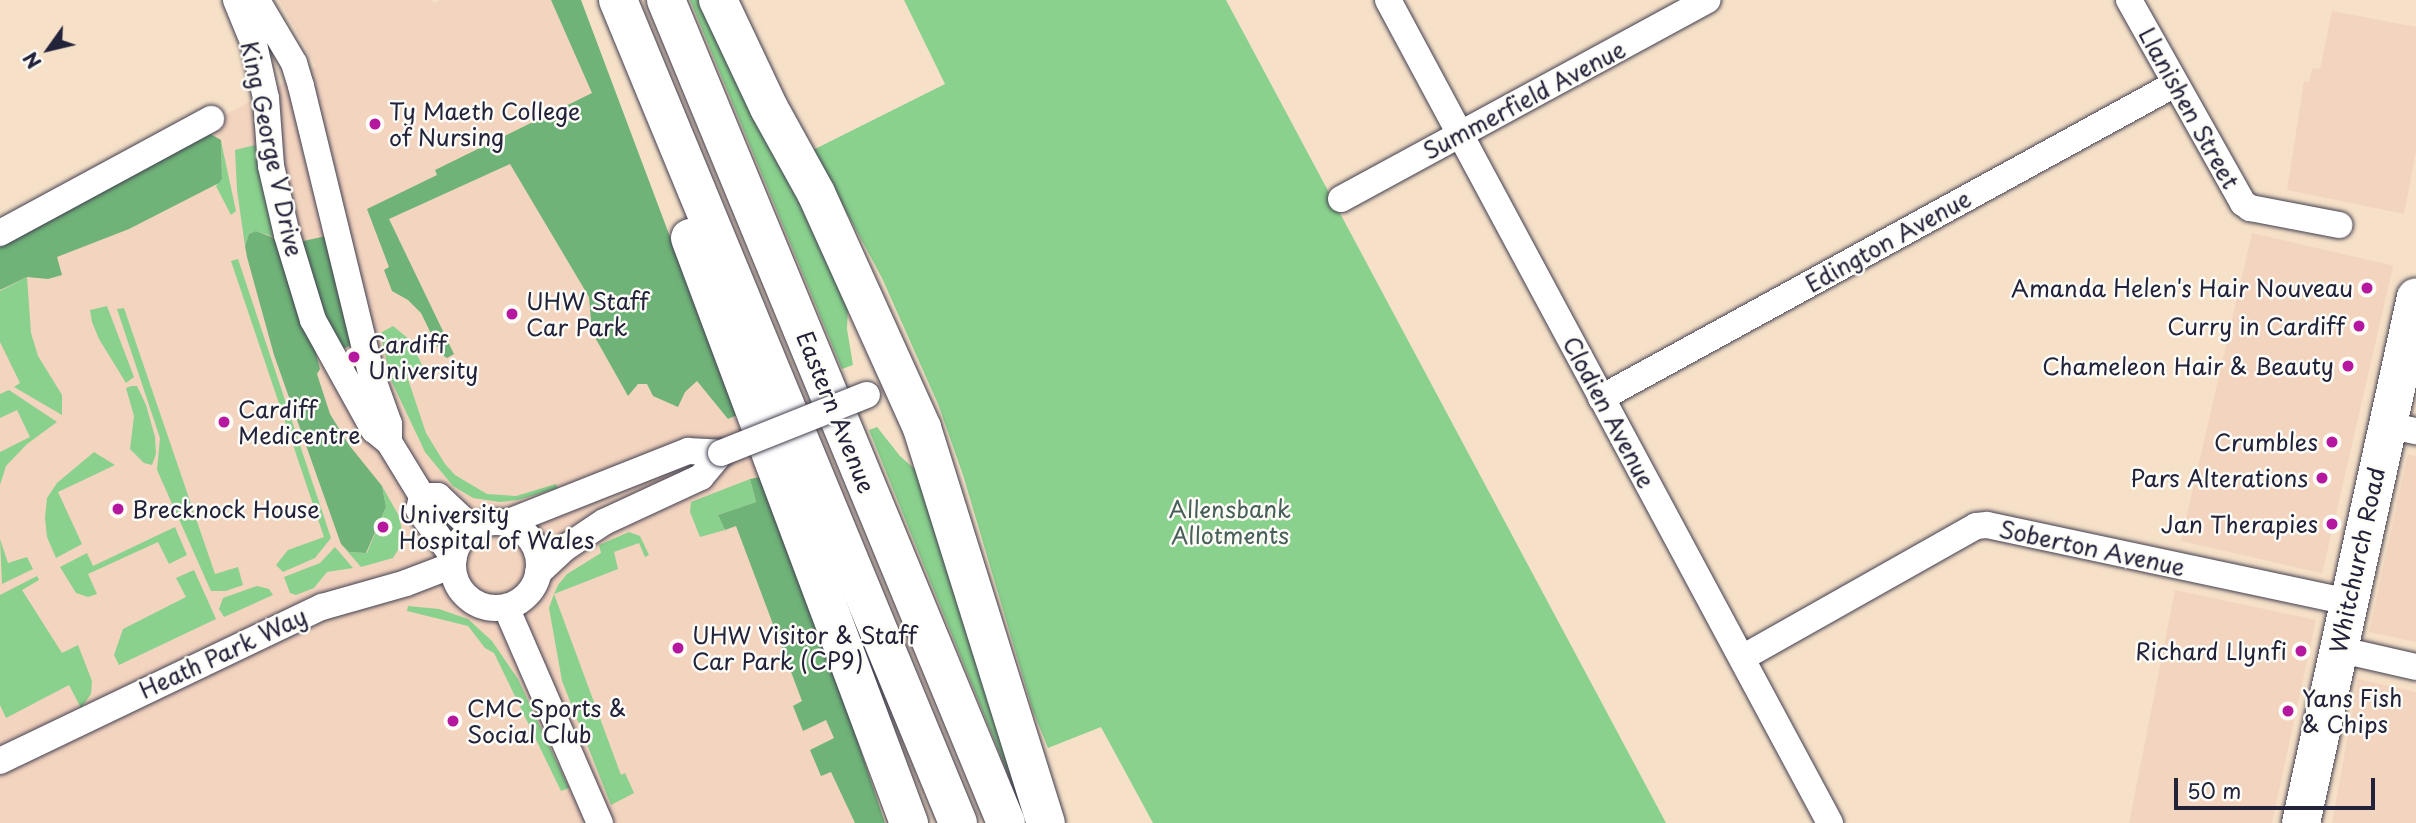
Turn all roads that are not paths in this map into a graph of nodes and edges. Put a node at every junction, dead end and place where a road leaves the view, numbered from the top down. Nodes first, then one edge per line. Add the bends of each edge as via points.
1 (236, 0) edge
2 (253, 0) edge
3 (666, 0) edge
4 (718, 0) edge
5 (1388, 0) edge
6 (2129, 0) edge
7 (1703, 1) edge
8 (624, 14) edge
9 (2175, 84) junction
10 (211, 119) dead end
11 (1460, 135) junction
12 (1341, 199) dead end
13 (2339, 225) dead end
14 (0, 233) edge
15 (2416, 297) edge
16 (903, 382) junction
17 (1601, 398) junction
18 (2401, 428) edge
19 (389, 442) junction
20 (721, 453) junction
21 (422, 496) junction
22 (506, 523) junction
23 (473, 529) junction
24 (453, 561) junction
25 (538, 573) junction
26 (2348, 602) junction
27 (506, 607) junction
28 (2337, 649) junction
29 (1742, 658) junction
30 (2416, 667) edge
31 (0, 761) edge
32 (600, 823) edge
33 (909, 823) edge
34 (958, 823) edge
35 (1006, 823) edge
36 (1046, 823) edge
37 (1830, 823) edge
38 (2301, 823) edge

1 - 19 street, King George V Drive via 254,44 266,98 271,166 313,320 374,430
2 - 19 street, King George V Drive via 293,63 301,86 371,374 389,424
3 - 35 main road, Eastern Avenue
4 - 16 main road via 816,193
5 - 11 street, Clodien Avenue
6 - 9 street, Llanishen Street
7 - 11 street, Summerfield Avenue
8 - 33 main road via 646,115
8 - 34 main road, Eastern Avenue
9 - 13 street, Llanishen Street via 2243,203
9 - 17 street, Edington Avenue
10 - 14 street
11 - 12 street, Summerfield Avenue
11 - 17 street, Clodien Avenue
15 - 18 main road, Whitchurch Road
16 - 20 street, bridge
16 - 36 main road via 961,547
17 - 29 street, Clodien Avenue
18 - 26 main road, Whitchurch Road
19 - 21 street, King George V Drive
20 - 22 street via 688,451
20 - 25 street via 701,477 604,522
21 - 23 street via 438,496
21 - 24 street, King George V Drive via 419,510
22 - 23 street
22 - 25 street via 528,537 535,548
23 - 24 street via 459,544
24 - 27 street via 458,586 468,597 480,606
24 - 31 street, Heath Park Way via 406,583 322,607
25 - 27 street via 522,600
26 - 28 main road, Whitchurch Road
26 - 29 street, Soberton Avenue via 1976,526
27 - 32 street
28 - 30 street
28 - 38 main road, Whitchurch Road
29 - 37 street, Clodien Avenue

